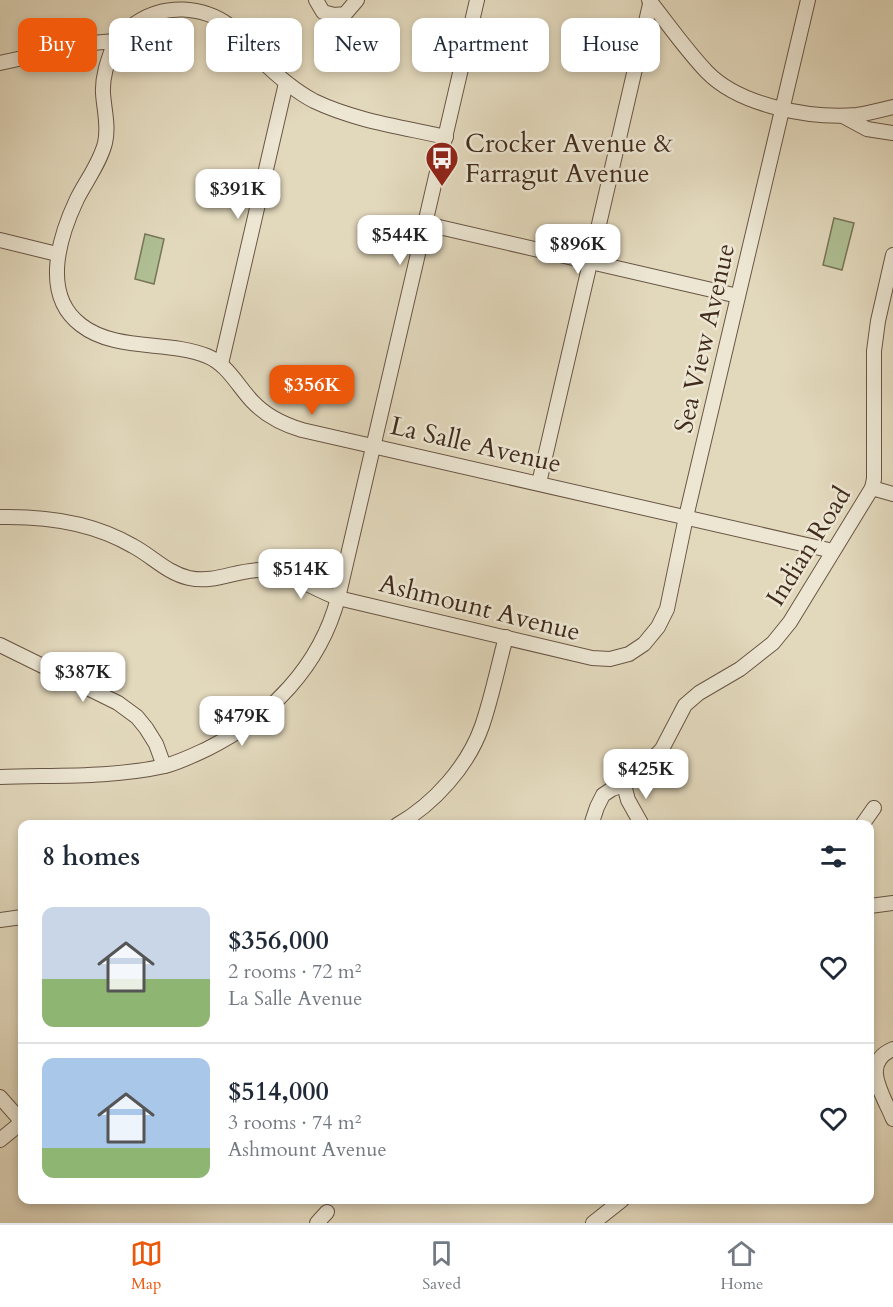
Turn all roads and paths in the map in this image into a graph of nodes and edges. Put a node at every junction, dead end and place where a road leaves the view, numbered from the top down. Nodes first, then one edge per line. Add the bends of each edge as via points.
1 (316, 0) edge
2 (357, 0) edge
3 (477, 0) edge
4 (808, 0) edge
5 (650, 1) edge
6 (146, 18) edge
7 (109, 42) edge
8 (109, 58) edge
9 (0, 63) edge
10 (286, 83) junction
11 (782, 107) junction
12 (893, 107) edge
13 (842, 115) junction
14 (893, 133) edge
15 (446, 137) junction
16 (426, 224) junction
17 (0, 240) edge
18 (57, 254) junction
19 (893, 255) edge
20 (590, 261) junction
21 (738, 296) junction
22 (221, 364) junction
23 (373, 446) junction
24 (539, 483) junction
25 (872, 488) junction
26 (893, 494) edge
27 (0, 517) edge
28 (686, 517) junction
29 (833, 551) junction
30 (338, 598) junction
31 (506, 637) junction
32 (0, 645) edge
33 (610, 659) joint
34 (164, 766) junction
35 (0, 777) edge
36 (624, 785) junction
37 (874, 808) dead end
38 (406, 820) edge
39 (593, 820) edge
40 (639, 820) edge
41 (866, 820) edge
42 (874, 903) edge
43 (893, 903) edge
44 (18, 918) edge
45 (0, 920) edge
46 (893, 1049) edge
47 (0, 1097) edge
48 (18, 1117) edge
49 (893, 1119) edge
50 (18, 1125) edge
51 (0, 1140) edge
52 (617, 1204) edge
53 (327, 1212) dead end
54 (317, 1223) edge
55 (593, 1223) edge

1 - 2 street via 323,12 334,15 345,14
3 - 15 street
4 - 11 street, Sea View Avenue
5 - 11 street via 708,73 737,93
5 - 20 street
6 - 10 street via 183,8 206,13 231,26
7 - 9 street
8 - 18 street, La Salle Avenue via 103,81 105,144 77,200
10 - 15 street via 340,111
10 - 22 street
11 - 13 street
11 - 21 street, Sea View Avenue
12 - 13 street
13 - 14 street via 867,129
15 - 16 street
16 - 20 street
16 - 23 street
17 - 18 street
18 - 22 street, La Salle Avenue via 57,285 66,308 80,325 100,336 195,352
19 - 25 street, Indian Road via 874,351
20 - 21 street
20 - 24 street
21 - 28 street, Sea View Avenue
22 - 23 street, La Salle Avenue via 252,401 282,424
23 - 24 street, La Salle Avenue
23 - 30 street
24 - 28 street, La Salle Avenue
25 - 26 street
25 - 29 street, Indian Road
27 - 30 street, Ashmount Avenue via 46,519 106,533 187,578 216,580 267,570
28 - 29 street, La Salle Avenue
28 - 33 street, Sea View Avenue via 667,609 658,627 644,645
29 - 36 street, Indian Road via 790,622 772,643 685,705 662,750
30 - 31 street, Ashmount Avenue
30 - 34 street via 317,650 278,701 256,721 221,742
31 - 33 street, Ashmount Avenue
31 - 38 street via 481,728 470,751 442,790
32 - 34 street via 118,703 137,717 156,744
34 - 35 street via 118,773
36 - 39 street via 603,795
36 - 40 street
37 - 41 street
42 - 43 street
44 - 45 street
46 - 49 street via 882,1054 875,1070
47 - 48 street
50 - 51 street
52 - 55 street
53 - 54 street

